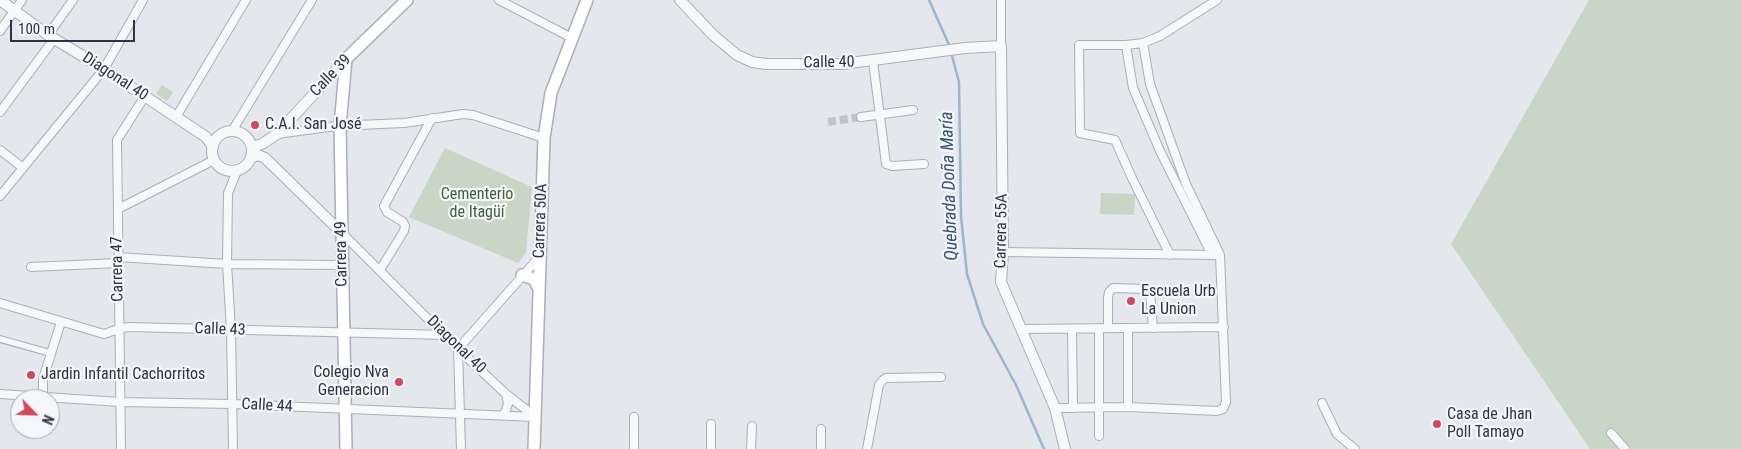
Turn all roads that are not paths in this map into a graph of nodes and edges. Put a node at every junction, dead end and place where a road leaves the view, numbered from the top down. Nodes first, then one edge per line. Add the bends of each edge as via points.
1 (0, 0) edge
2 (22, 0) edge
3 (73, 0) edge
4 (143, 0) edge
5 (246, 0) edge
6 (312, 0) edge
7 (407, 0) edge
8 (499, 0) edge
9 (587, 0) edge
10 (680, 0) edge
11 (1002, 0) edge
12 (1218, 0) edge
13 (14, 12) junction
14 (0, 31) edge
15 (51, 37) junction
16 (572, 38) junction
17 (1143, 43) junction
18 (1126, 45) junction
19 (1002, 46) junction
20 (346, 59) junction
21 (873, 61) junction
22 (104, 70) junction
23 (145, 96) junction
24 (913, 110) dead end
25 (0, 112) edge
26 (880, 115) junction
27 (176, 117) junction
28 (432, 118) junction
29 (861, 118) tunnel mouth
30 (340, 126) junction
31 (232, 131) junction
32 (277, 134) junction
33 (206, 137) junction
34 (218, 137) junction
35 (544, 138) junction
36 (252, 147) junction
37 (212, 148) junction
38 (0, 150) edge
39 (251, 158) junction
40 (214, 160) junction
41 (924, 164) dead end
42 (23, 168) junction
43 (237, 171) junction
44 (0, 196) edge
45 (118, 209) junction
46 (342, 233) junction
47 (1003, 252) junction
48 (1170, 255) junction
49 (1216, 255) junction
50 (541, 256) junction
51 (118, 260) junction
52 (227, 264) junction
53 (342, 265) junction
54 (31, 267) dead end
55 (380, 270) junction
56 (522, 276) junction
57 (539, 289) junction
58 (0, 304) edge
59 (61, 322) junction
60 (1224, 327) junction
61 (1099, 328) junction
62 (1108, 328) junction
63 (1128, 328) junction
64 (1153, 328) junction
65 (119, 329) junction
66 (1021, 329) junction
67 (1072, 329) junction
68 (231, 330) junction
69 (343, 333) junction
70 (445, 335) junction
71 (0, 340) edge
72 (458, 349) junction
73 (50, 353) junction
74 (941, 377) dead end
75 (43, 389) edge
76 (506, 394) junction
77 (60, 397) edge
78 (120, 402) junction
79 (1322, 403) dead end
80 (233, 404) junction
81 (1100, 407) junction
82 (1128, 407) junction
83 (1055, 408) junction
84 (1073, 408) junction
85 (345, 410) junction
86 (460, 412) junction
87 (504, 415) junction
88 (535, 416) junction
89 (634, 416) dead end
90 (711, 424) dead end
91 (752, 426) dead end
92 (821, 429) dead end
93 (1611, 433) dead end
94 (1099, 436) dead end
95 (120, 449) edge
96 (233, 449) edge
97 (346, 449) edge
98 (460, 449) edge
99 (534, 449) edge
100 (634, 449) edge
101 (711, 449) edge
102 (751, 449) edge
103 (821, 449) edge
104 (867, 449) edge
105 (1065, 449) edge
106 (1356, 449) edge
107 (1624, 449) edge

1 - 13 street, Diagonal 40
2 - 13 street
3 - 15 street
4 - 22 street
5 - 27 street
6 - 31 street
7 - 20 main road, Calle 39
8 - 16 street
9 - 16 main road, Carrera 50A
10 - 21 street, Calle 40 via 713,35 737,55 752,62 842,64
11 - 19 street, Carrera 55A
12 - 17 street
13 - 14 street
13 - 15 street, Diagonal 40
15 - 22 street, Diagonal 40
15 - 25 street
16 - 35 main road, Carrera 50A via 551,93
17 - 18 street
17 - 49 street via 1150,84
18 - 48 street via 1079,45 1080,133 1115,140
18 - 49 street via 1132,88 1160,150
19 - 21 street, Calle 40
19 - 47 street, Carrera 55A
20 - 30 main road, Carrera 49
20 - 32 street, Calle 39
21 - 26 street
22 - 23 street, Diagonal 40
22 - 42 street
23 - 27 street, Diagonal 40
23 - 45 street, Carrera 47 via 117,140
24 - 26 street
26 - 29 street
26 - 41 street via 886,164
27 - 33 street, Diagonal 40
28 - 30 street via 404,123
28 - 35 street via 472,115
28 - 55 street via 384,206 405,226
30 - 32 street
30 - 46 main road, Carrera 49
31 - 34 street
31 - 36 street via 244,134
32 - 36 street, Calle 39
33 - 34 street
33 - 37 street, Diagonal 40
34 - 37 street
35 - 50 main road, Carrera 50A
36 - 39 street
37 - 40 street
38 - 42 street
39 - 43 street
39 - 46 street, Diagonal 40 via 258,155 264,158
40 - 43 street via 224,169
40 - 45 street
42 - 44 street
43 - 52 street via 228,193
45 - 51 street, Carrera 47
46 - 53 main road, Carrera 49
46 - 55 street, Diagonal 40
47 - 48 street
47 - 66 street, Carrera 55A via 1001,282
48 - 49 street
49 - 60 street
50 - 56 street
50 - 57 main road, Carrera 50A
51 - 52 street
51 - 54 street
51 - 65 street, Carrera 47
52 - 53 street
52 - 68 street
53 - 69 main road, Carrera 49
55 - 70 street, Diagonal 40
56 - 57 main road via 534,279
56 - 72 street
57 - 88 main road, Carrera 50A
58 - 59 street, Calle 43
59 - 65 street, Calle 43 via 104,334
59 - 73 street
60 - 64 street
60 - 82 street via 1226,402 1223,409
61 - 62 street
61 - 67 street
61 - 81 street
62 - 63 street
62 - 64 street via 1108,298 1113,288 1146,289 1150,292
63 - 64 street
63 - 82 street
65 - 68 street, Calle 43
65 - 78 street, Carrera 47
66 - 67 street
66 - 83 street, Carrera 55A
67 - 84 street
68 - 69 street, Calle 43
68 - 80 street
69 - 70 street, Calle 43
69 - 85 main road, Carrera 49
70 - 72 street, Diagonal 40
71 - 73 street
72 - 76 street, Diagonal 40
72 - 86 street
73 - 75 street via 42,379
74 - 104 street via 886,378 880,385
76 - 87 street via 508,404
76 - 88 street, Diagonal 40
77 - 78 street, Calle 44
78 - 80 street, Calle 44
78 - 95 street, Carrera 47
79 - 106 street via 1337,434
80 - 85 street, Calle 44
80 - 96 street
81 - 82 street
81 - 84 street
81 - 94 street
83 - 84 street
83 - 105 street, Carrera 55A
85 - 86 street, Calle 44
85 - 97 main road, Carrera 49
86 - 87 street, Calle 44
86 - 98 street
87 - 88 street, Calle 44
88 - 99 main road, Carrera 50A
89 - 100 street
90 - 101 street
91 - 102 street
92 - 103 street
93 - 107 street

